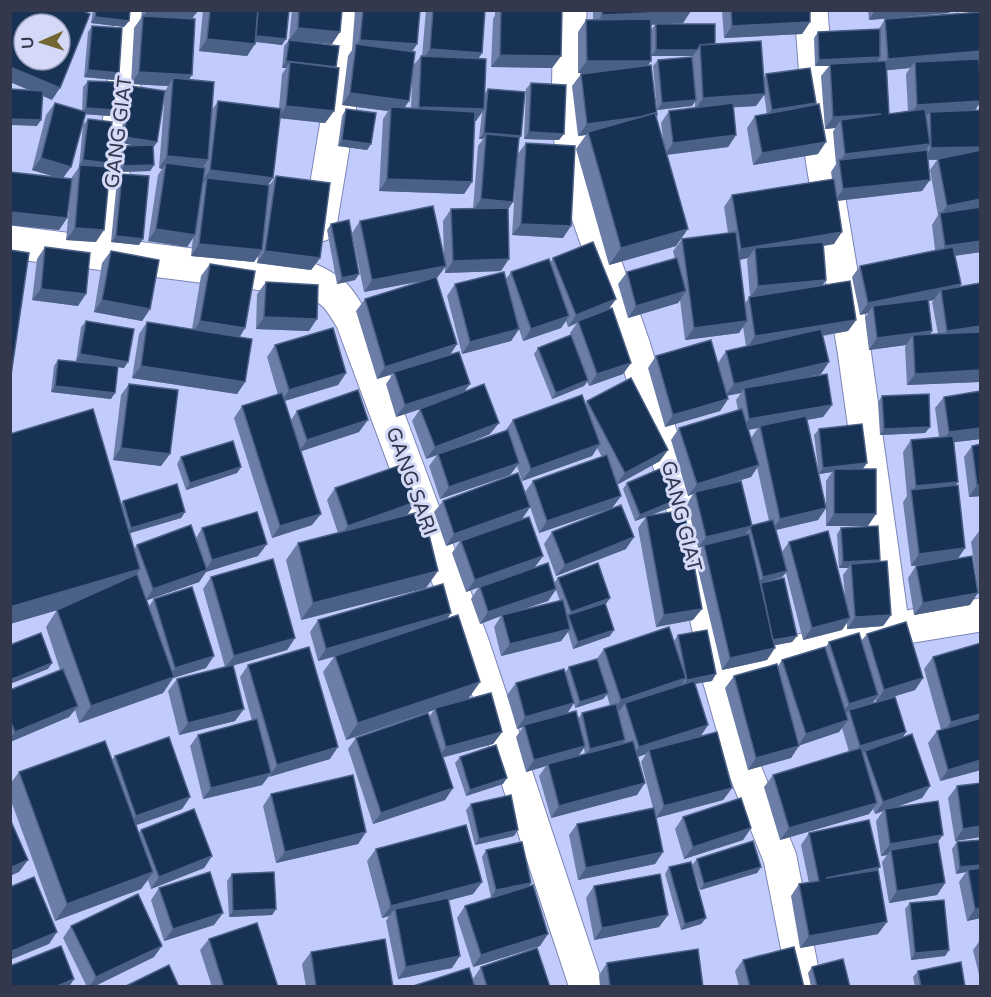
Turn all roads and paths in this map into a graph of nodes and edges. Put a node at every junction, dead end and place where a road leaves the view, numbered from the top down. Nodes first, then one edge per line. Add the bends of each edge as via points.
1 (133, 10) edge
2 (345, 10) edge
3 (570, 10) edge
4 (811, 10) edge
5 (975, 10) edge
6 (981, 78) edge
7 (10, 242) edge
8 (103, 254) junction
9 (311, 280) junction
10 (981, 615) edge
11 (893, 628) junction
12 (719, 678) junction
13 (586, 987) edge
14 (805, 987) edge

1 - 8 street, GANG GIAT
2 - 9 street via 340,104
3 - 12 street, GANG GIAT via 568,110 573,164 685,515
4 - 11 street via 822,158
5 - 6 street
7 - 8 street, GANG SARI
8 - 9 street, GANG SARI
9 - 13 street, GANG SARI via 331,289 352,320 473,645
10 - 11 street
11 - 12 street via 840,638
12 - 14 street, GANG GIAT via 746,773 780,858

